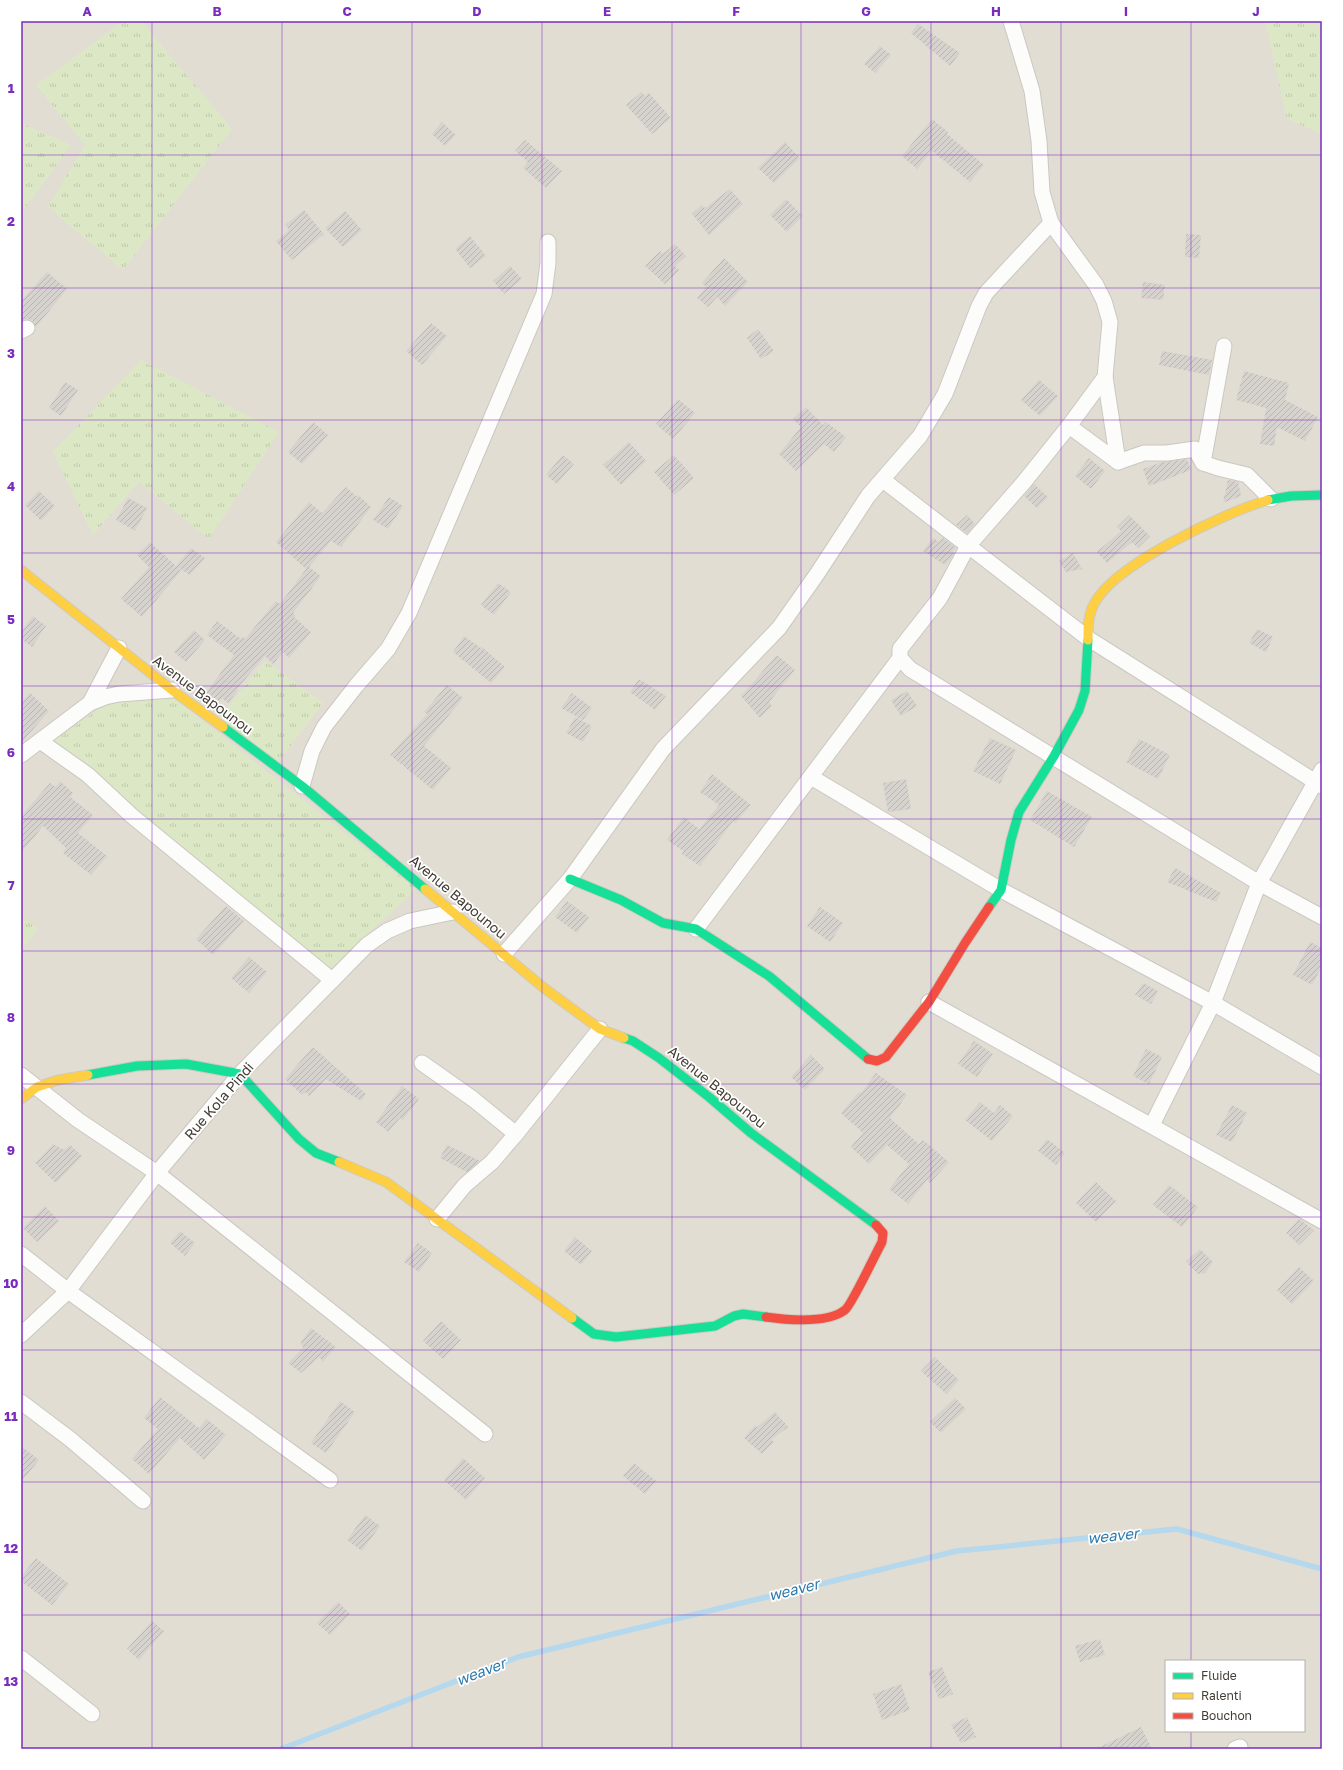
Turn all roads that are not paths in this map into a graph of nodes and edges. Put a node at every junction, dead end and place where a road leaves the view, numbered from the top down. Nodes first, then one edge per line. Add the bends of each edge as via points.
1 (1011, 21) edge
2 (1052, 223) junction
3 (548, 242) dead end
4 (1224, 346) dead end
5 (1106, 377) junction
6 (1069, 426) junction
7 (1118, 462) junction
8 (1203, 463) junction
9 (883, 480) junction
10 (1322, 495) edge
11 (1271, 499) junction
12 (968, 546) junction
13 (21, 570) edge
14 (1089, 639) junction
15 (119, 648) junction
16 (900, 658) junction
17 (172, 690) junction
18 (90, 703) junction
19 (40, 741) junction
20 (21, 755) edge
21 (1054, 756) junction
22 (811, 777) junction
23 (1320, 780) edge
24 (302, 786) junction
25 (570, 879) junction
26 (1259, 883) junction
27 (1001, 890) junction
28 (453, 912) junction
29 (1322, 917) edge
30 (696, 929) junction
31 (504, 954) junction
32 (332, 980) junction
33 (930, 1002) junction
34 (1213, 1003) junction
35 (600, 1029) junction
36 (422, 1063) dead end
37 (1322, 1067) edge
38 (240, 1074) junction
39 (21, 1075) edge
40 (37, 1087) junction
41 (21, 1099) edge
42 (1152, 1125) junction
43 (516, 1134) junction
44 (157, 1173) junction
45 (437, 1219) junction
46 (1322, 1221) edge
47 (21, 1254) edge
48 (68, 1291) junction
49 (21, 1335) edge
50 (21, 1402) edge
51 (485, 1434) dead end
52 (330, 1480) dead end
53 (143, 1501) dead end
54 (21, 1658) edge
55 (92, 1714) dead end

1 - 2 street via 1032,90 1042,192
2 - 5 street via 1096,285 1104,301 1110,322
2 - 9 street via 986,294 945,394 920,436
3 - 24 street via 544,294 409,613 388,649 324,727 312,751
4 - 8 street
5 - 6 street
5 - 7 street
6 - 7 street
6 - 12 street
7 - 8 street via 1144,453 1195,449
8 - 11 street via 1248,475
9 - 12 street
9 - 25 street via 868,496 779,628 663,748
10 - 11 street
11 - 14 street via 1250,505 1178,539 1133,565 1104,589 1094,604 1089,616
12 - 14 street
12 - 16 street via 940,598 900,649
13 - 15 street, Avenue Bapounou
14 - 21 street via 1086,691 1079,710
14 - 23 street
15 - 17 street, Avenue Bapounou
15 - 18 street
16 - 21 street via 910,669
16 - 22 street
17 - 18 street via 119,694
17 - 24 street, Avenue Bapounou
18 - 19 street
19 - 20 street
19 - 32 street via 88,775 132,816
21 - 26 street
21 - 27 street via 1019,812
22 - 27 street
22 - 30 street
23 - 26 street
24 - 28 street, Avenue Bapounou
25 - 30 street via 621,900 663,923
25 - 31 street
26 - 29 street
26 - 34 street
27 - 33 street via 965,943
27 - 34 street
28 - 31 street, Avenue Bapounou
28 - 32 street, Rue Kola Pindi via 410,921 387,931 367,945
30 - 33 street via 769,976 868,1060 877,1061 886,1057
31 - 35 street, Avenue Bapounou via 544,988
32 - 38 street, Rue Kola Pindi
33 - 42 street
34 - 37 street
34 - 42 street
35 - 43 street
35 - 45 street, Avenue Bapounou via 633,1041 659,1058 751,1133 876,1225 883,1233 882,1242 846,1310 828,1318 778,1319 743,1314 715,1326 616,1337 594,1334
36 - 43 street via 473,1099
38 - 40 street via 186,1064 162,1064 94,1073
38 - 44 street, Rue Kola Pindi
38 - 45 street via 299,1139 316,1152 386,1182
39 - 40 street
40 - 41 street
40 - 44 street via 78,1120
42 - 46 street
43 - 45 street
44 - 48 street, Rue Kola Pindi
44 - 51 street
47 - 48 street
48 - 49 street, Rue Kola Pindi
48 - 52 street
50 - 53 street via 70,1439
54 - 55 street

